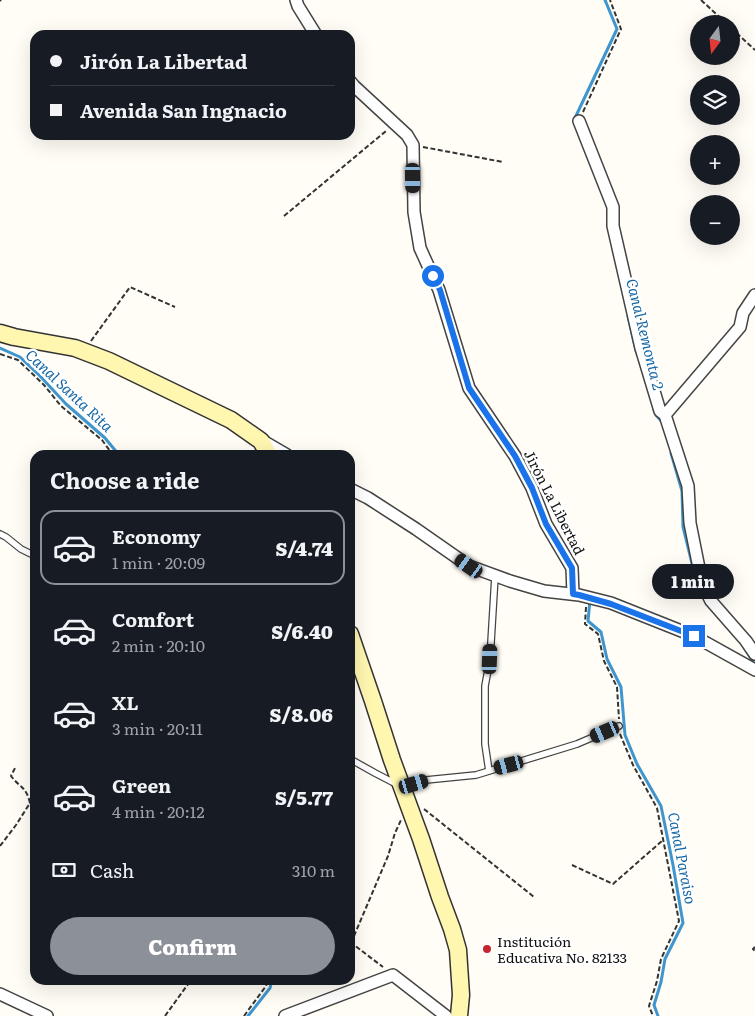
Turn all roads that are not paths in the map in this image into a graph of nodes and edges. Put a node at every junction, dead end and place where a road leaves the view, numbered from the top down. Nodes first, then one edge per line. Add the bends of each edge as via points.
1 (296, 0) edge
2 (313, 30) edge
3 (355, 87) edge
4 (579, 121) road end
5 (755, 296) edge
6 (0, 333) edge
7 (665, 415) junction
8 (265, 448) edge
9 (355, 492) edge
10 (0, 534) edge
11 (30, 554) edge
12 (495, 576) junction
13 (573, 594) junction
14 (355, 648) edge
15 (755, 654) edge
16 (751, 668) edge
17 (620, 726) road end
18 (355, 761) edge
19 (489, 771) junction
20 (402, 787) junction
21 (0, 994) edge
22 (47, 1016) edge
23 (285, 1016) edge
24 (446, 1016) edge
25 (459, 1016) edge

1 - 2 street
3 - 13 street, Jirón La Libertad via 407,134 413,145 414,212 420,248 440,290 469,388 515,456 532,488 546,524 572,568
4 - 7 street via 613,206 613,226 641,348 660,411
5 - 7 street via 743,313 740,327
6 - 8 street via 75,348 117,364 231,420
7 - 15 street via 688,486 690,523 702,583 711,601
9 - 12 street via 469,566
10 - 11 lane
12 - 13 street via 544,591
12 - 19 lane via 490,659 485,686 485,744
13 - 16 street via 611,604 694,636
14 - 20 street
15 - 16 street
17 - 19 lane via 577,744
18 - 20 lane
19 - 20 lane via 426,780
20 - 25 street via 458,950
21 - 22 street
23 - 24 street via 392,975

